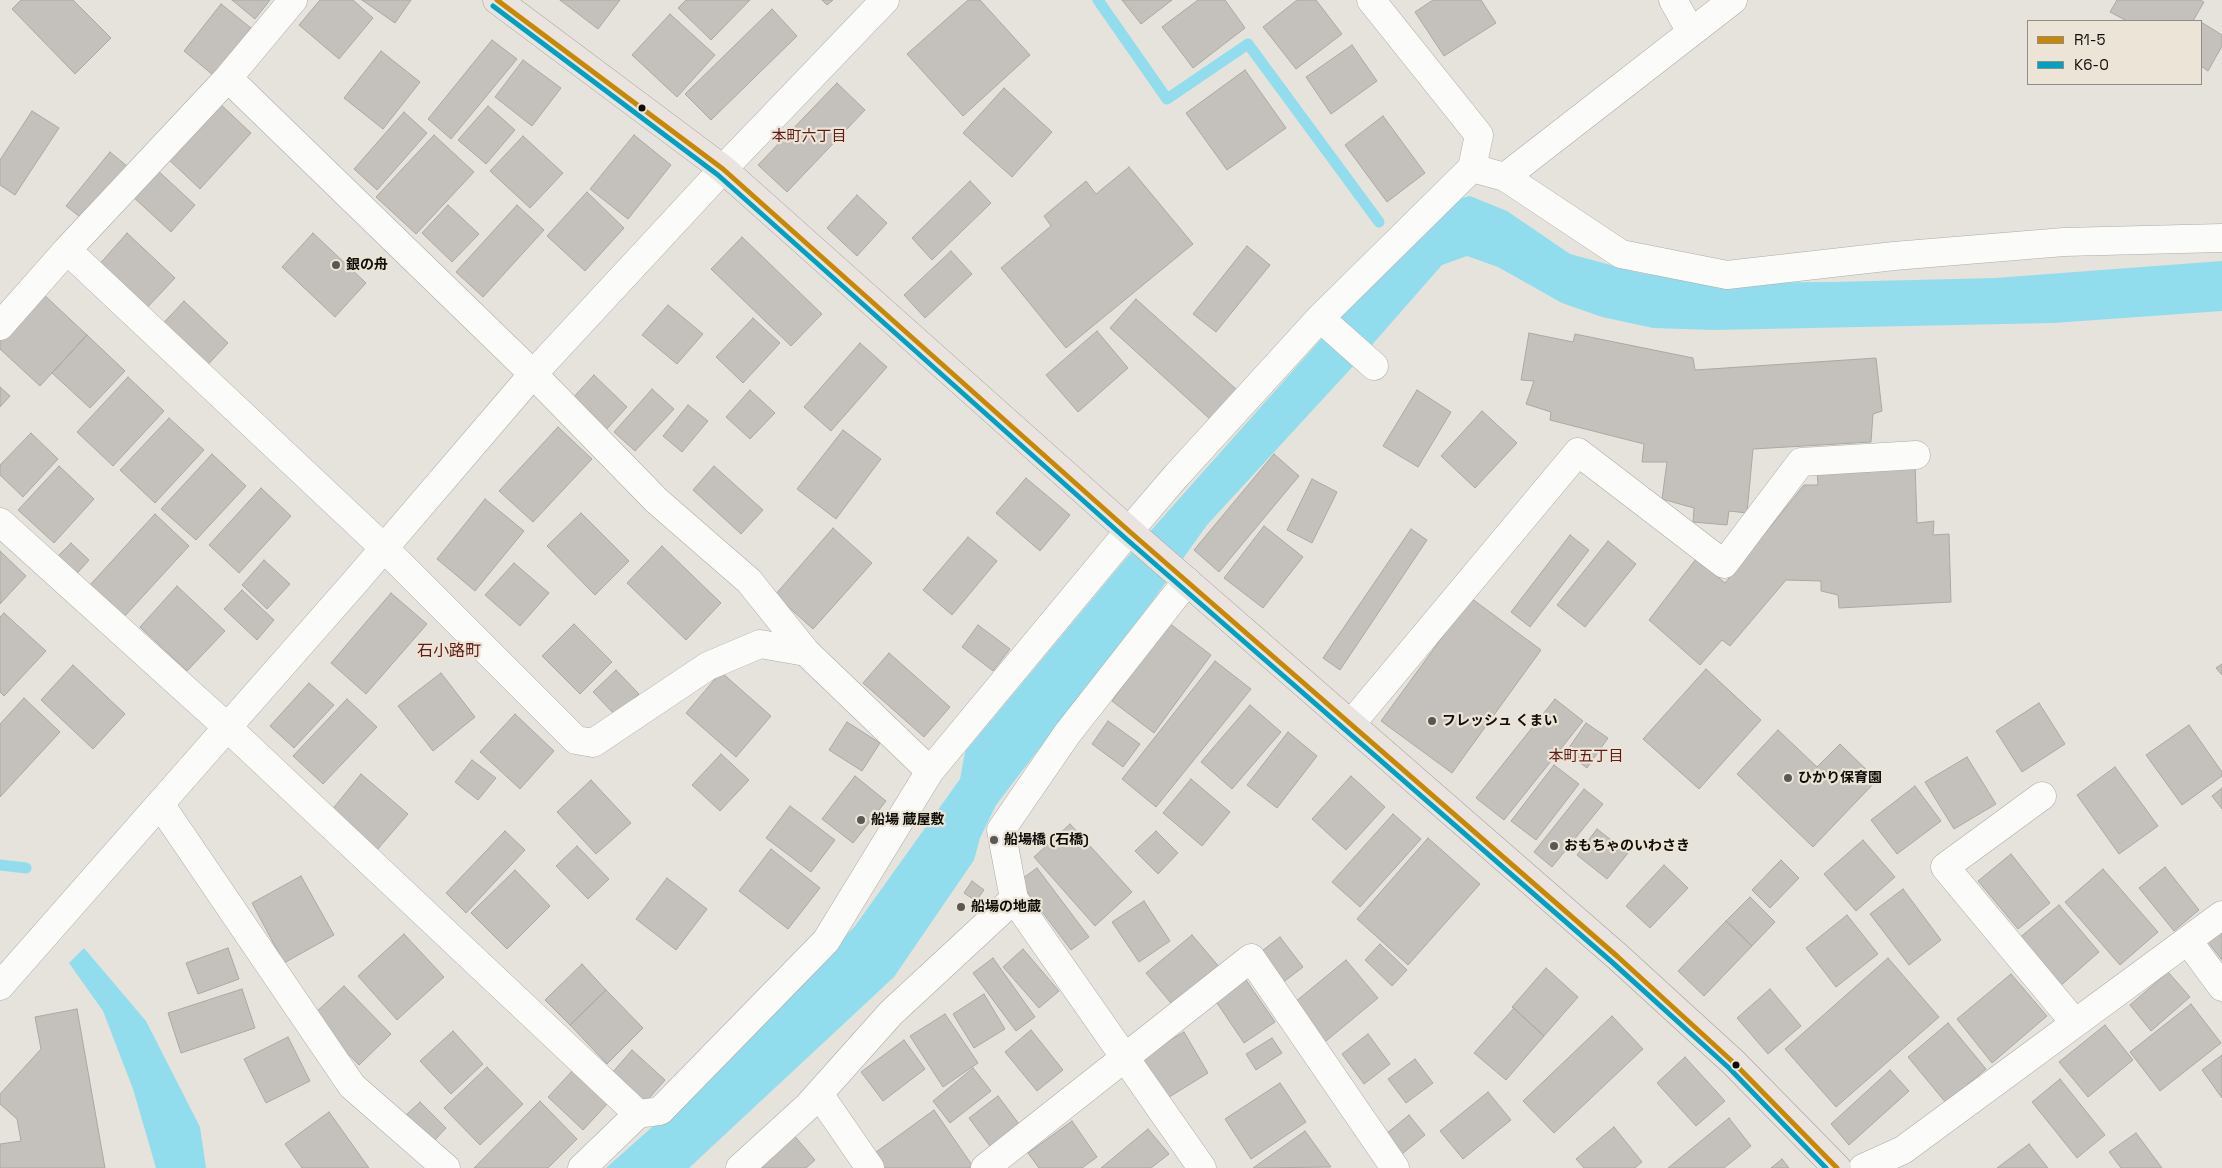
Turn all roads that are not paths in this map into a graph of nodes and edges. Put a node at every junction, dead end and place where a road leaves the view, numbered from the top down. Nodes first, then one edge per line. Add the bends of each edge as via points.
1 (292, 0) edge
2 (497, 0) edge
3 (885, 0) edge
4 (1371, 0) edge
5 (1673, 0) edge
6 (1733, 0) edge
7 (1692, 32) junction
8 (228, 78) junction
9 (1472, 168) junction
10 (723, 169) junction
11 (1505, 177) junction
12 (2222, 238) edge
13 (67, 250) junction
14 (1320, 318) junction
15 (0, 326) edge
16 (1374, 366) dead end
17 (533, 374) junction
18 (1916, 455) dead end
19 (0, 522) edge
20 (1132, 534) junction
21 (384, 548) junction
22 (1182, 577) junction
23 (806, 652) junction
24 (1351, 724) junction
25 (227, 727) junction
26 (930, 771) junction
27 (2042, 796) dead end
28 (160, 804) junction
29 (1014, 899) junction
30 (2222, 915) edge
31 (2188, 941) junction
32 (0, 986) edge
33 (2222, 987) edge
34 (2075, 1024) junction
35 (1125, 1058) junction
36 (819, 1094) junction
37 (638, 1114) junction
38 (446, 1168) edge
39 (582, 1168) edge
40 (740, 1168) edge
41 (870, 1168) edge
42 (985, 1168) edge
43 (1202, 1168) edge
44 (1395, 1168) edge
45 (1837, 1168) edge
46 (1863, 1168) edge

1 - 8 street
2 - 10 main road
3 - 10 street
4 - 9 street via 1479,135
5 - 7 street
6 - 7 street
7 - 11 street
8 - 13 street
8 - 17 street
9 - 11 street
9 - 14 street
10 - 17 street
10 - 20 main road
11 - 12 street via 1621,254 1727,275 1894,256 2064,242
13 - 15 street
13 - 21 street
14 - 16 street
14 - 20 street via 1176,476
17 - 21 street
17 - 23 street via 657,501 749,581
18 - 24 street via 1801,462 1724,564 1578,452
19 - 25 street
20 - 22 main road
20 - 26 street
21 - 23 street via 576,740 593,743 708,666 760,644
21 - 25 street
22 - 24 main road
22 - 29 street via 1001,830
23 - 26 street
24 - 45 main road via 1618,957 1734,1063
25 - 28 street
25 - 37 street
26 - 37 street via 826,940 660,1111
27 - 34 street via 1945,866
28 - 32 street
28 - 38 street via 352,1086
29 - 35 street
29 - 36 street via 891,1013
30 - 31 street
31 - 33 street
31 - 34 street
34 - 46 street via 1902,1150
35 - 42 street
35 - 43 street
35 - 44 street via 1251,958
36 - 40 street
36 - 41 street
37 - 39 street

